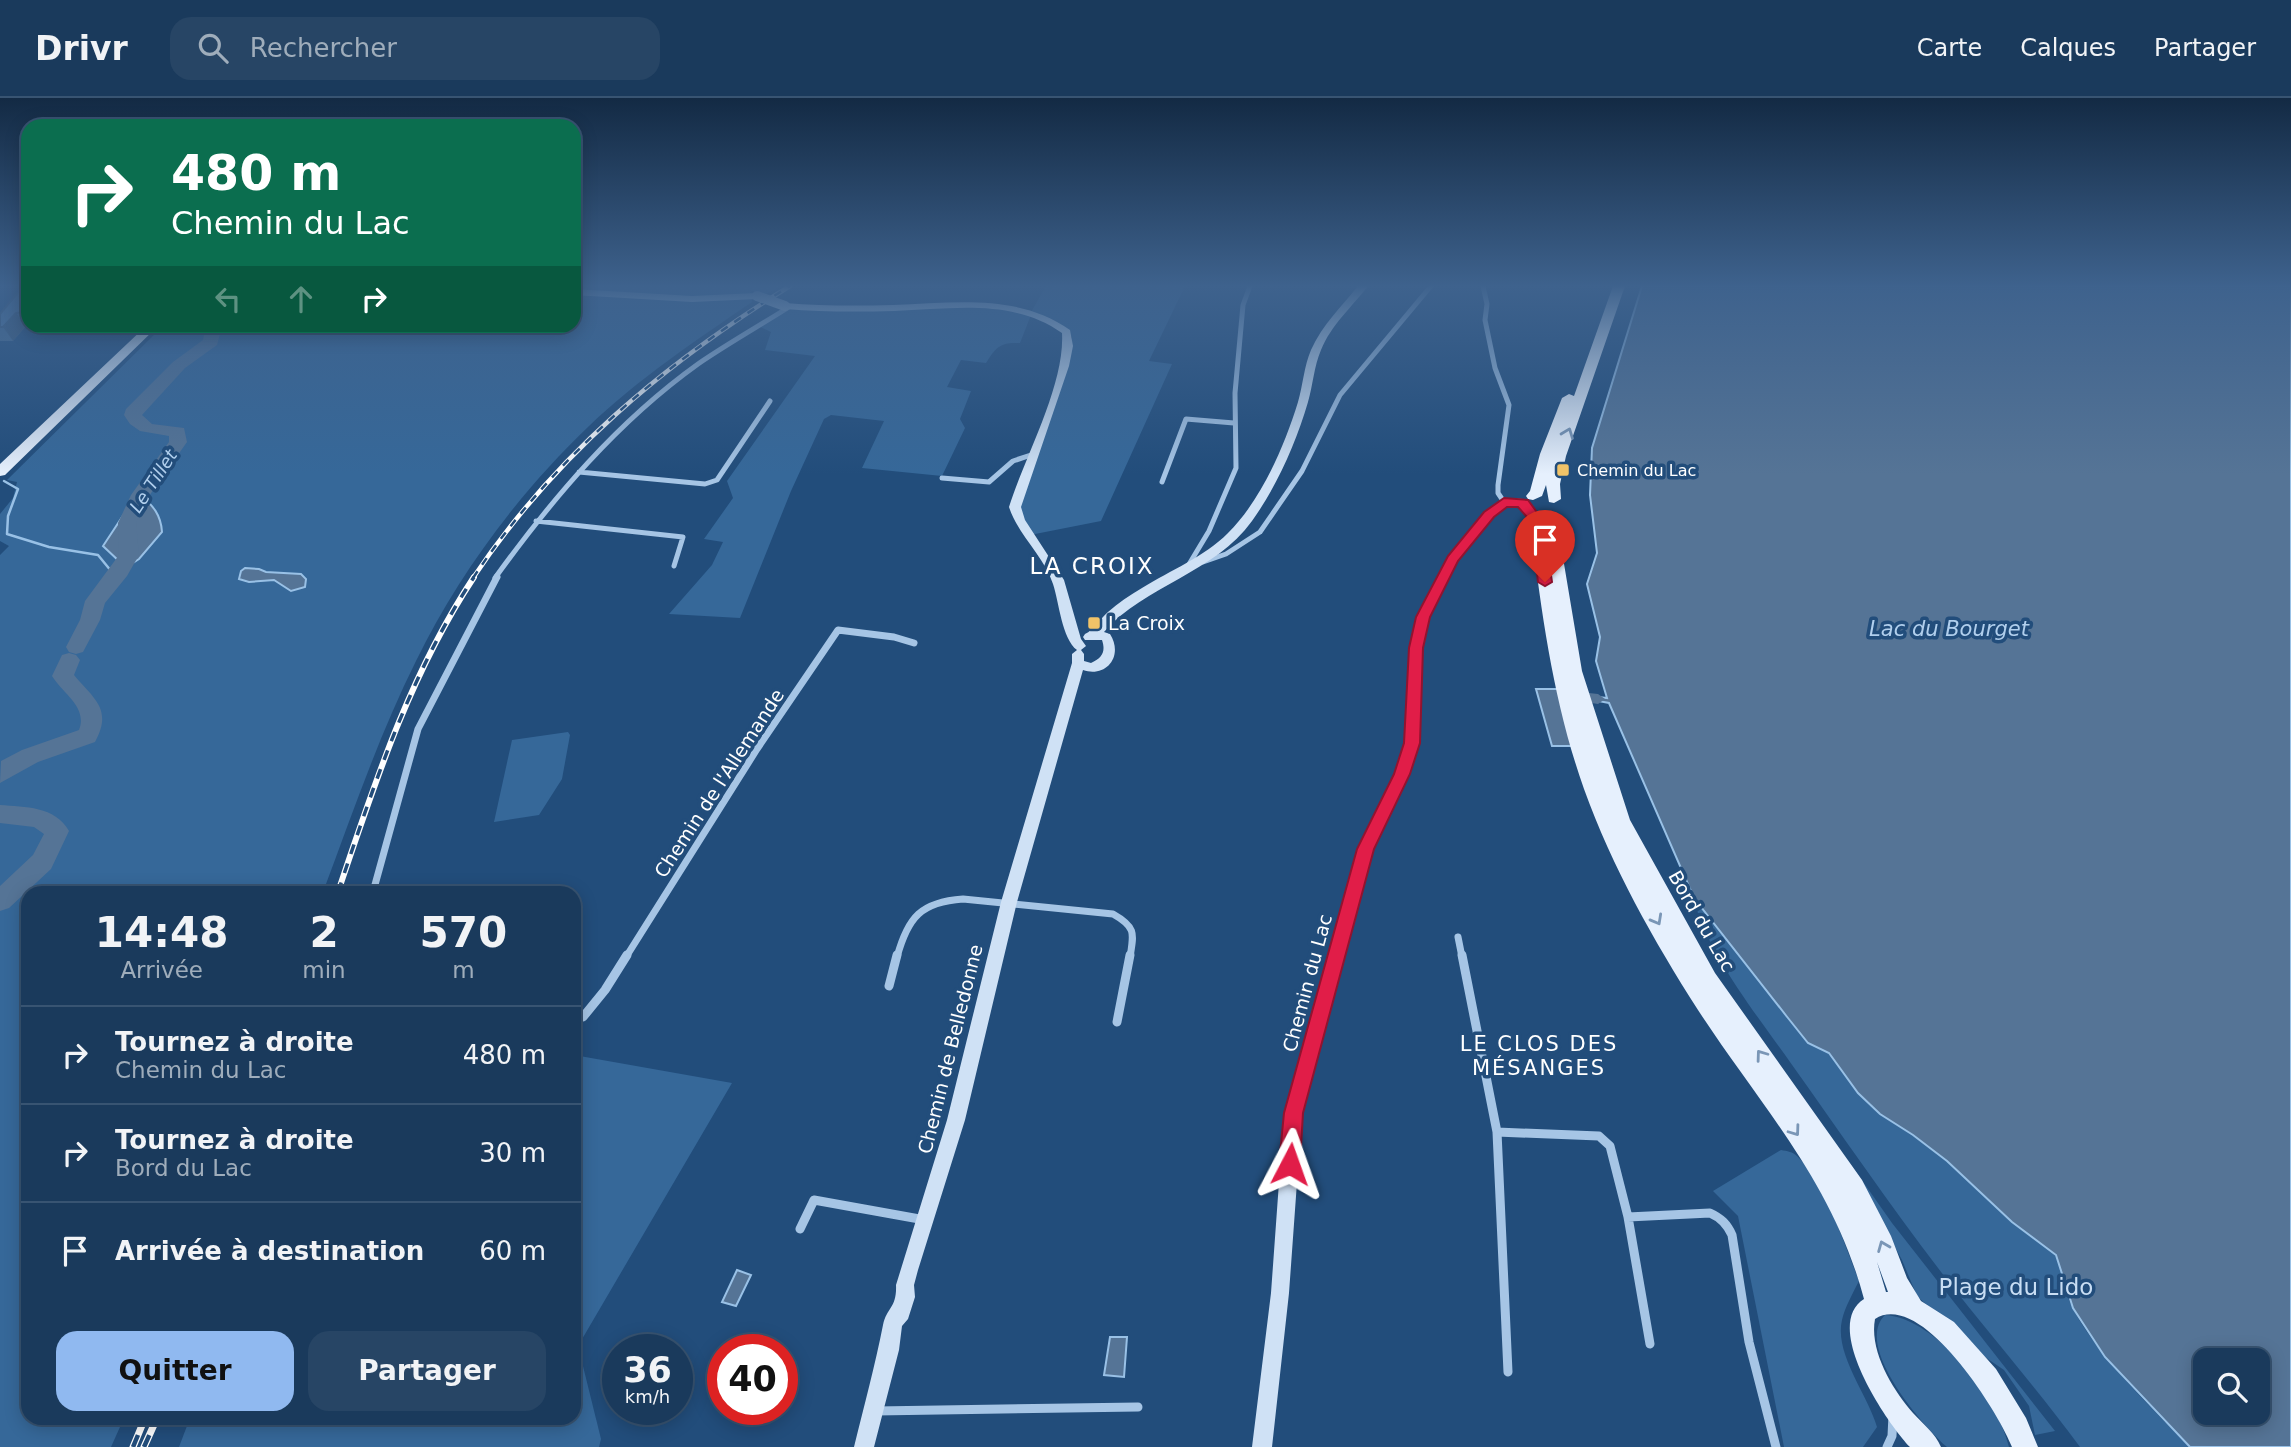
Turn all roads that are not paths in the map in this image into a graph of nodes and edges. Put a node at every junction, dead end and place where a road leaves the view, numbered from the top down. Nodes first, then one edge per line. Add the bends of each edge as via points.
1 (120, 349) edge
2 (128, 349) edge
3 (722, 349) edge
4 (1067, 349) edge
5 (1239, 349) edge
6 (1316, 349) edge
7 (1378, 349) edge
8 (1491, 349) edge
9 (1585, 349) edge
10 (1597, 349) edge
11 (770, 401) dead end
12 (1234, 423) junction
13 (1034, 454) junction
14 (0, 461) edge
15 (0, 472) edge
16 (579, 472) junction
17 (942, 478) dead end
18 (1162, 482) dead end
19 (1554, 499) junction
20 (1504, 502) junction
21 (1530, 505) junction
22 (1554, 517) junction
23 (536, 521) junction
24 (674, 566) dead end
25 (1188, 567) junction
26 (1092, 639) junction
27 (914, 643) dead end
28 (1085, 666) junction
29 (1574, 697) junction
30 (375, 886) edge
31 (1009, 902) junction
32 (1458, 937) dead end
33 (889, 986) dead end
34 (581, 1012) edge
35 (1117, 1022) dead end
36 (1497, 1132) junction
37 (1628, 1217) junction
38 (926, 1220) junction
39 (800, 1229) dead end
40 (1877, 1304) junction
41 (1912, 1308) junction
42 (1650, 1344) dead end
43 (1508, 1372) dead end
44 (1138, 1406) dead end
45 (1893, 1407) junction
46 (872, 1411) junction
47 (864, 1447) edge
48 (1262, 1447) edge
49 (1776, 1447) edge
50 (1887, 1447) edge
51 (1928, 1447) edge
52 (2025, 1447) edge

1 - 14 main road
2 - 15 main road
3 - 16 street via 623,427
4 - 13 main road
5 - 12 street
6 - 25 main road via 1302,404 1258,500 1226,541
7 - 25 street via 1340,395 1302,471 1260,532 1226,554
8 - 20 street via 1509,405 1498,485
9 - 21 main road
19 -> 10 main road via 1559,456
11 - 16 street via 717,480 705,484
12 - 18 street via 1186,419
12 - 25 street via 1236,468
13 - 17 street via 1013,461 989,482
13 - 26 main road via 1016,514 1058,580 1072,630
16 - 23 street
19 - 21 main road
19 - 22 main road, Bord du Lac via 1561,509
20 - 21 main road
20 - 48 main road, Chemin du Lac via 1452,559 1423,617 1416,648 1412,743 1365,849 1293,1113 1280,1293
21 - 22 main road
21 - 29 main road, Bord du Lac via 1539,534 1553,634
22 - 29 main road, Bord du Lac via 1552,534
23 - 24 street via 682,537
23 - 30 street via 495,579 418,729
25 - 26 main road via 1150,586 1115,613
26 - 28 main road
26 - 28 main road, Chemin de Belledonne via 1110,644 1110,655 1102,664
27 - 34 street, Chemin de l'Allemande via 838,630 605,990
28 - 31 main road, Chemin de Belledonne via 1073,683
29 -> 40 main road, Bord du Lac via 1590,778 1623,857 1705,1003 1840,1198 1866,1257
41 -> 29 main road, Bord du Lac via 1854,1188 1728,1010 1642,861
31 - 33 street via 946,899 920,909 906,930
31 - 35 street via 1113,914 1127,922 1134,935
31 - 38 main road, Chemin de Belledonne via 956,1120
32 - 36 street
36 - 37 street via 1588,1134 1606,1139
36 - 43 street
37 - 42 street
37 - 49 street via 1710,1213 1728,1224 1749,1342
38 - 39 street via 814,1200
38 - 46 main road, Chemin de Belledonne via 905,1284 906,1297 893,1322
40 - 41 main road
40 - 45 main road via 1863,1315 1863,1337 1874,1373
41 - 52 main road via 1948,1334 1995,1386
44 - 46 street
45 - 50 street
45 - 51 main road
46 - 47 main road, Chemin de Belledonne

